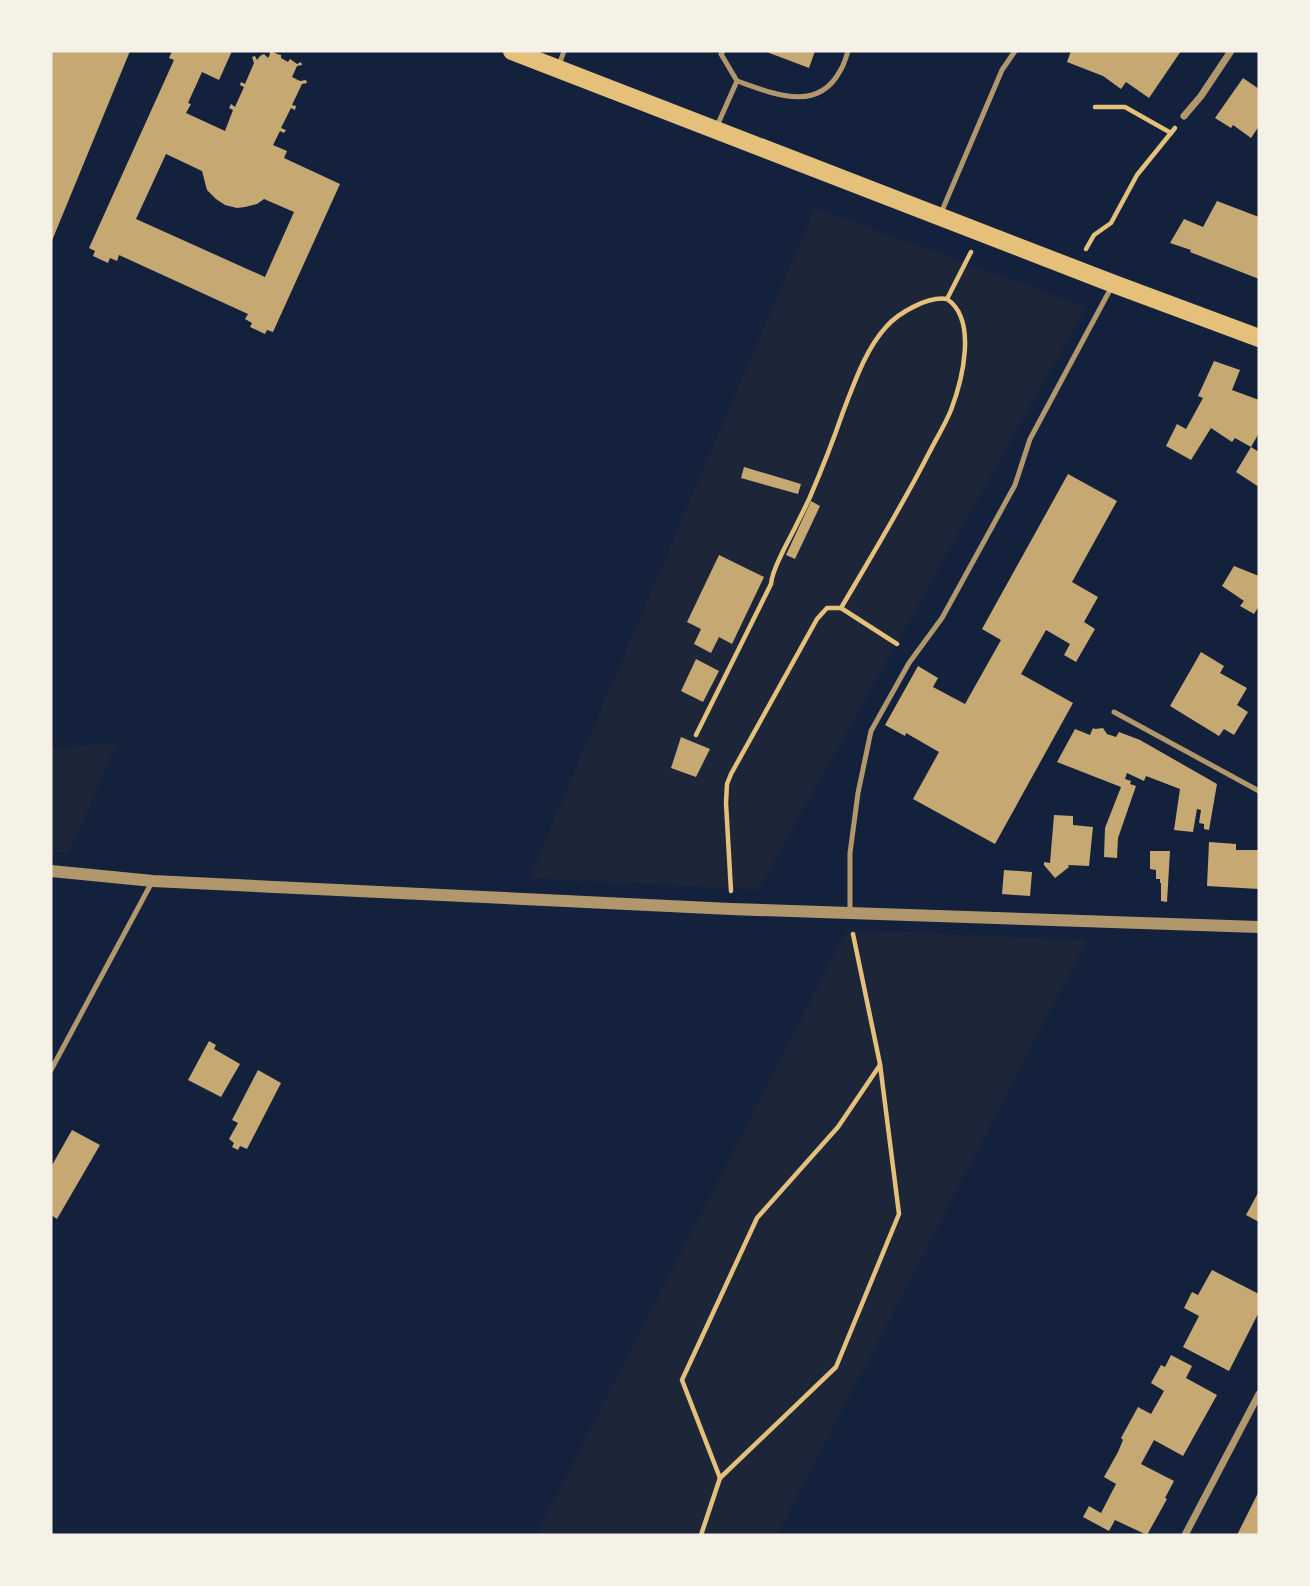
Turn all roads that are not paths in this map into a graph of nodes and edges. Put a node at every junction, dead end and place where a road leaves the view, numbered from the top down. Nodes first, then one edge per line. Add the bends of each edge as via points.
1 (512, 51) edge
2 (564, 51) edge
3 (723, 51) edge
4 (848, 51) edge
5 (1015, 51) edge
6 (1231, 51) edge
7 (558, 68) junction
8 (737, 81) junction
9 (1184, 117) road end
10 (715, 129) junction
11 (940, 216) junction
12 (1114, 284) junction
13 (1259, 338) edge
14 (1114, 712) dead end
15 (1259, 791) edge
16 (51, 871) edge
17 (153, 881) junction
18 (844, 914) junction
19 (1259, 927) edge
20 (51, 1070) edge
21 (1259, 1394) edge
22 (1185, 1535) edge

1 - 7 main road
2 - 7 lane
3 - 8 lane
4 - 8 lane via 832,83 818,94 797,98
5 - 11 lane via 1002,69
6 - 9 street
7 - 10 main road
8 - 10 lane
10 - 11 main road
11 - 12 main road
12 - 13 main road
12 - 18 lane via 1030,439 1015,485 942,618 909,663 871,731 858,793
14 - 15 lane
16 - 17 street
17 - 18 street
17 - 20 lane
18 - 19 street
21 - 22 street

